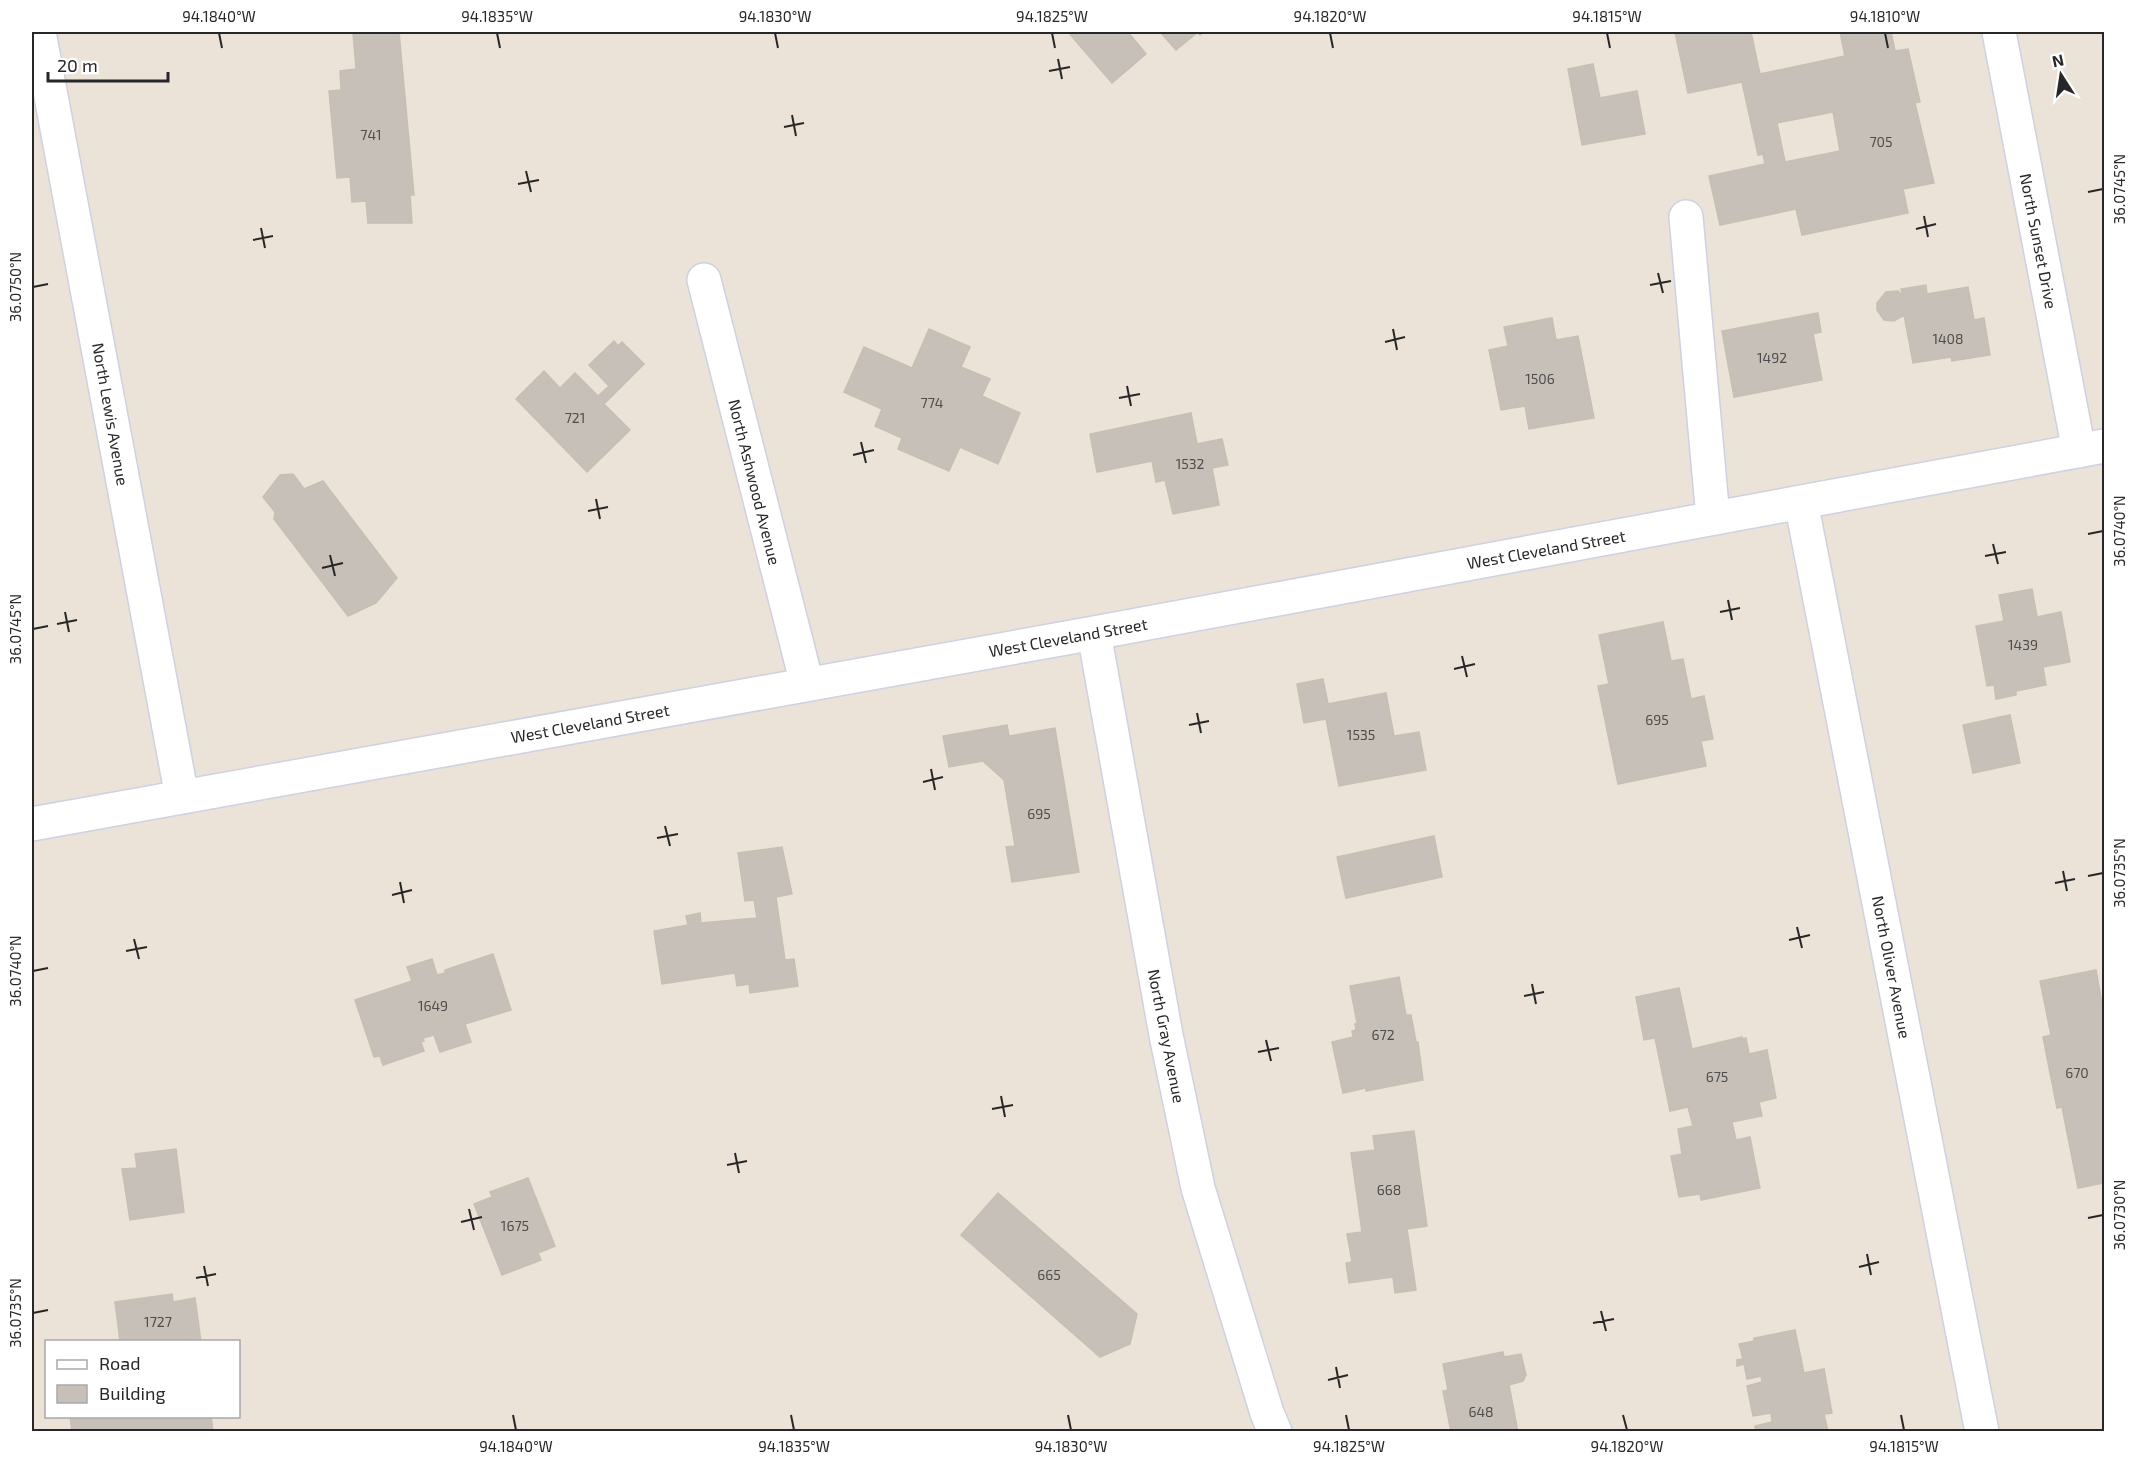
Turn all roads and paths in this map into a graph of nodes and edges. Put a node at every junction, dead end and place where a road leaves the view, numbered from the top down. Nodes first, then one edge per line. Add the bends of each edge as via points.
1 (39, 32) edge
2 (2000, 32) edge
3 (1686, 218) dead end
4 (704, 280) dead end
5 (2092, 448) edge
6 (1801, 502) junction
7 (1713, 518) junction
8 (1094, 633) junction
9 (807, 684) junction
10 (182, 797) junction
11 (32, 824) edge
12 (1275, 1431) edge
13 (1982, 1431) edge

1 - 10 street, North Lewis Avenue
2 - 5 street, North Sunset Drive
3 - 7 street
4 - 9 street, North Ashwood Avenue
5 - 6 street, West Cleveland Street
6 - 7 street, West Cleveland Street
6 - 13 street, North Oliver Avenue
7 - 8 street, West Cleveland Street
8 - 9 street, West Cleveland Street
8 - 12 street, North Gray Avenue via 1166,1035 1198,1188
9 - 10 street, West Cleveland Street
10 - 11 street, West Cleveland Street

